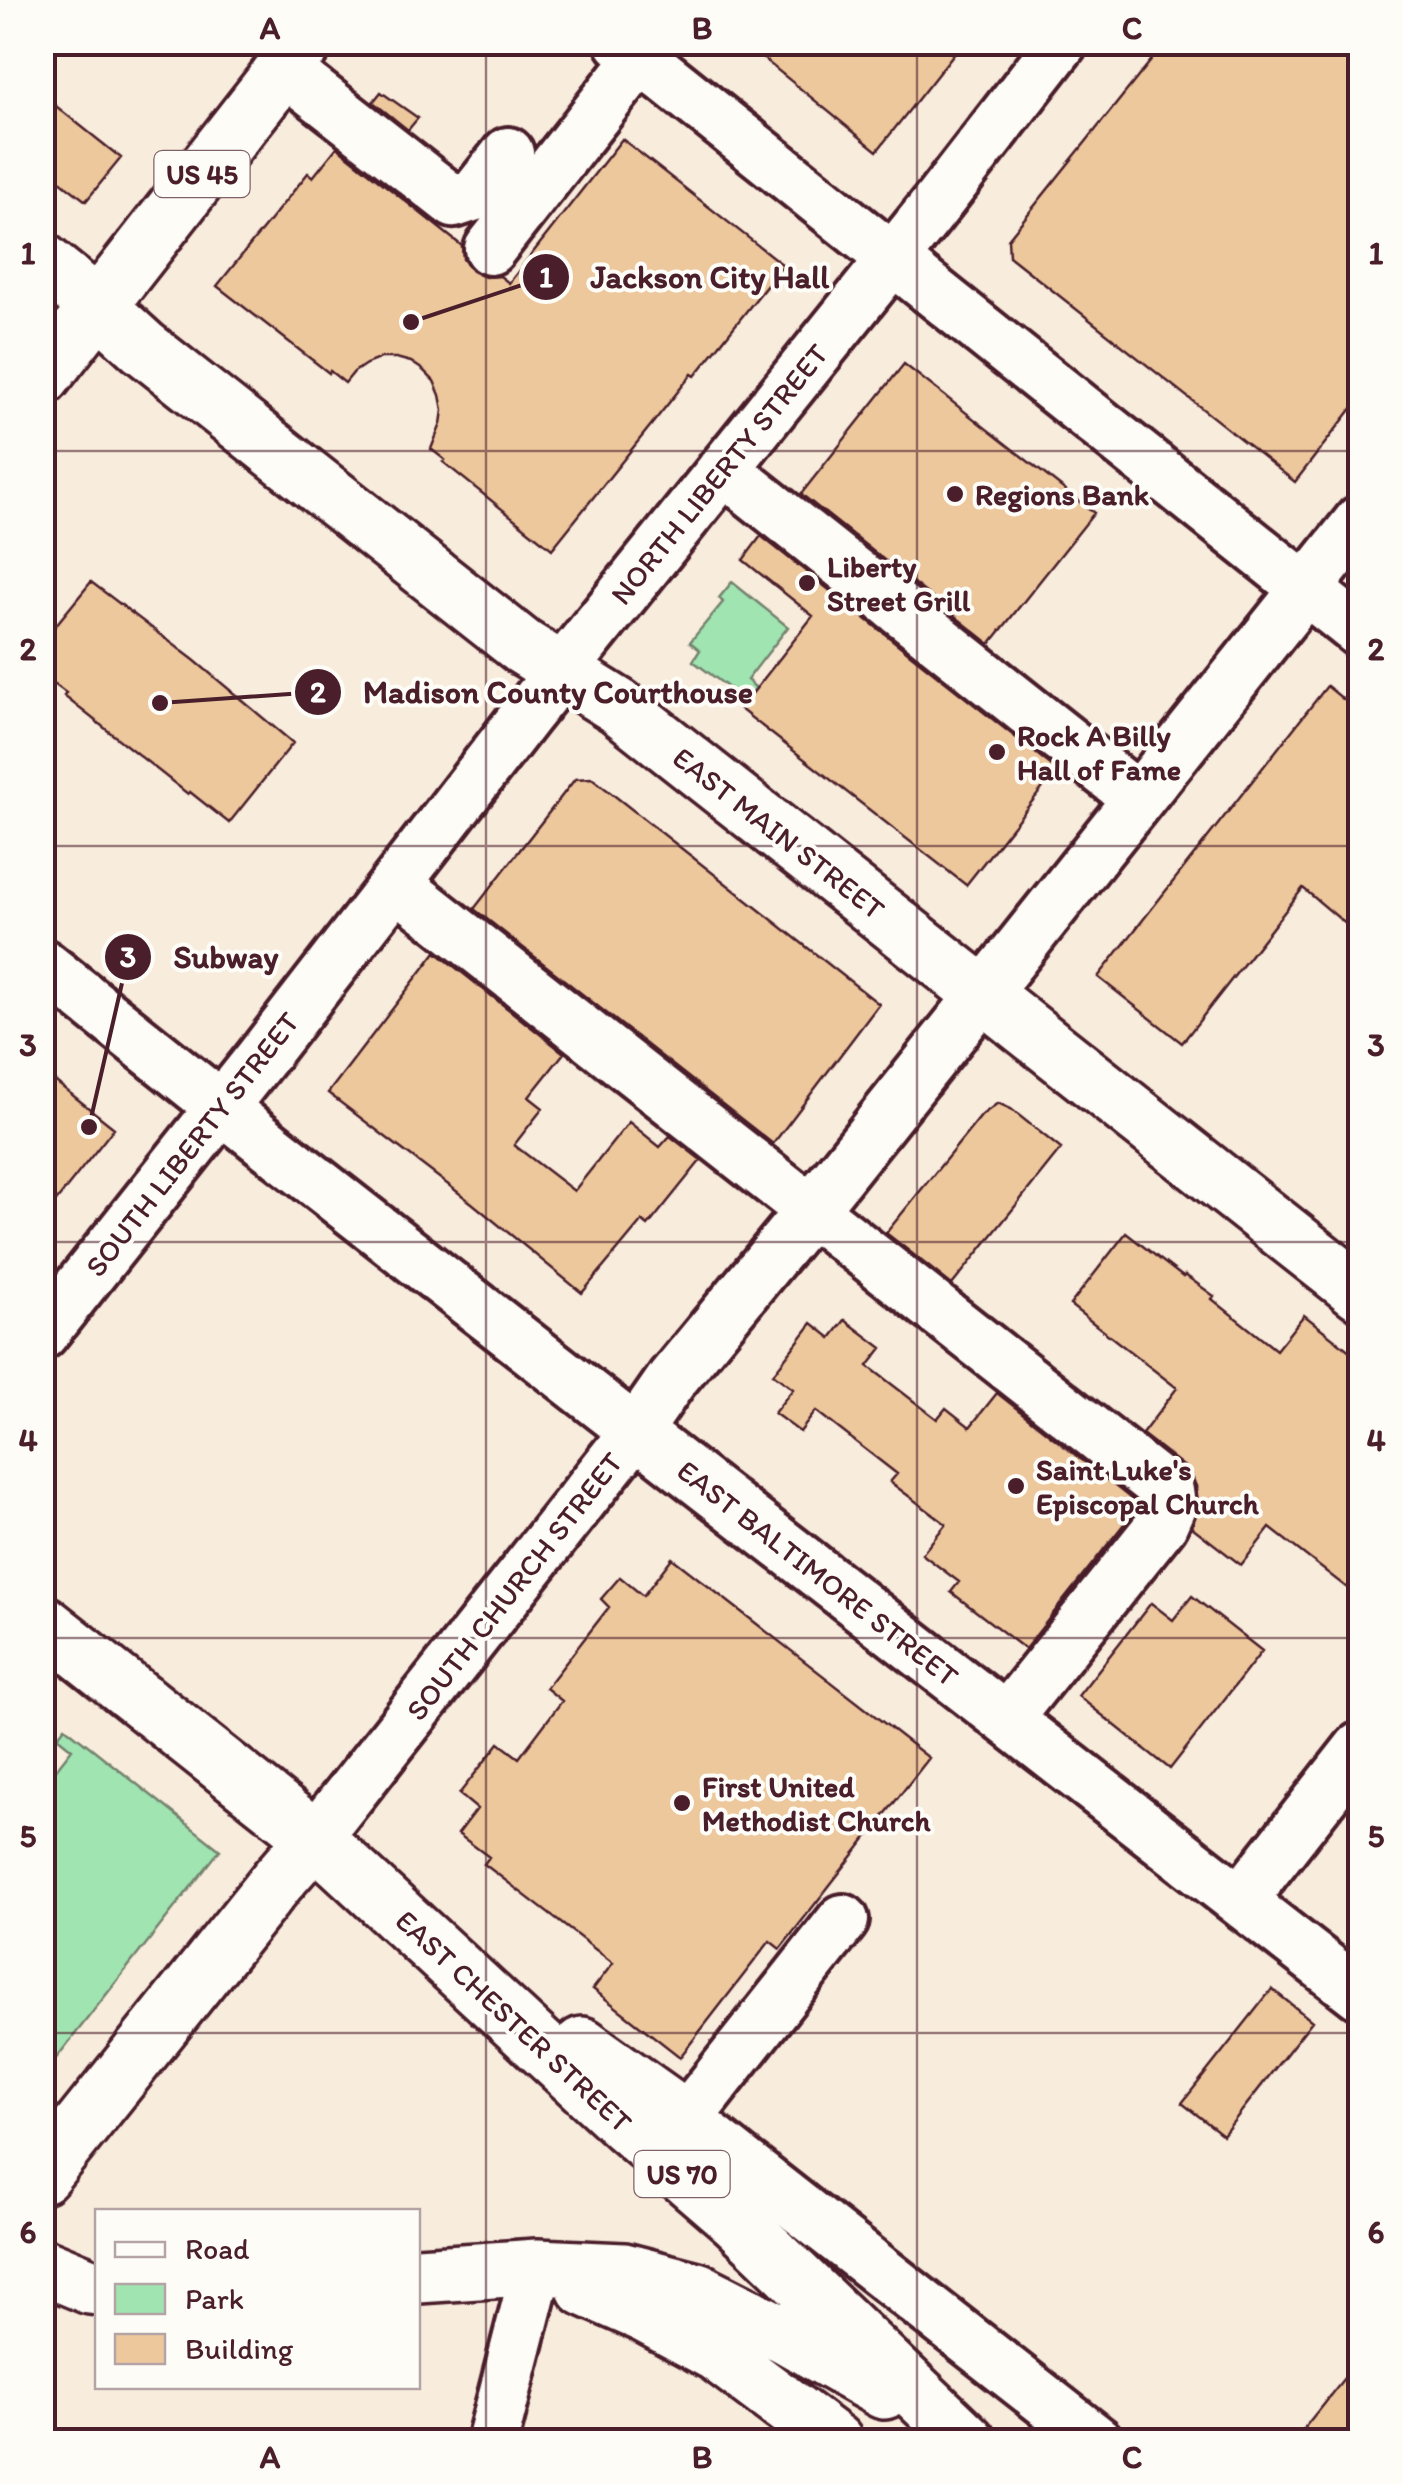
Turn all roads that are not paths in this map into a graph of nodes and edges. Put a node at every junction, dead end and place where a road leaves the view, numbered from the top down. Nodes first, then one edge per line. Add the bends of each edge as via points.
1 (1062, 42) edge
2 (649, 53) edge
3 (294, 56) edge
4 (508, 153) dead end
5 (490, 248) dead end
6 (893, 258) junction
7 (42, 261) edge
8 (98, 306) junction
9 (42, 378) edge
10 (724, 469) junction
11 (1360, 521) edge
12 (1308, 589) junction
13 (1360, 632) edge
14 (562, 670) junction
15 (1138, 798) junction
16 (396, 884) junction
17 (42, 964) edge
18 (981, 994) junction
19 (223, 1106) junction
20 (811, 1210) junction
21 (1356, 1278) edge
22 (42, 1334) edge
23 (636, 1432) junction
24 (42, 1622) edge
25 (1020, 1729) junction
26 (1360, 1748) edge
27 (315, 1838) junction
28 (1241, 1900) junction
29 (404, 1919) junction
30 (843, 1920) dead end
31 (1360, 1994) edge
32 (686, 2119) junction
33 (42, 2175) edge
34 (42, 2266) edge
35 (536, 2267) junction
36 (420, 2275) edge
37 (95, 2287) edge
38 (962, 2437) edge
39 (492, 2442) edge
40 (835, 2442) edge
41 (1098, 2442) edge

1 - 6 street, NORTH LIBERTY STREET
2 - 5 street
2 - 6 street
3 - 4 street via 454,202 475,195
3 - 8 main road, US 45
6 - 10 street, NORTH LIBERTY STREET
6 - 12 street
7 - 8 main road, EAST MAIN STREET
8 - 9 main road, US 45
8 - 14 main road, EAST MAIN STREET via 142,348
10 - 14 street, NORTH LIBERTY STREET
10 - 15 street
11 - 12 street, SOUTH CHURCH STREET
12 - 13 street
12 - 15 street, SOUTH CHURCH STREET
14 - 16 street, SOUTH LIBERTY STREET
14 - 18 main road, EAST MAIN STREET via 634,718
15 - 18 street, SOUTH CHURCH STREET
16 - 19 street, SOUTH LIBERTY STREET
16 - 20 street
17 - 19 street, EAST BALTIMORE STREET
18 - 20 street, SOUTH CHURCH STREET
18 - 21 main road, EAST MAIN STREET
19 - 22 street, SOUTH LIBERTY STREET
19 - 23 street, EAST BALTIMORE STREET
20 - 23 street, SOUTH CHURCH STREET
20 - 25 street via 1168,1491 1174,1533
23 - 25 street, EAST BALTIMORE STREET
23 - 27 street, SOUTH CHURCH STREET
24 - 27 main road, EAST CHESTER STREET
25 - 28 street, EAST BALTIMORE STREET
26 - 28 street
27 - 29 main road, EAST CHESTER STREET / US 70
27 - 33 main road, SOUTH CHURCH STREET
28 - 31 street, EAST BALTIMORE STREET
29 - 32 main road
29 - 38 main road, EAST CHESTER STREET / US 70 via 736,2220
30 - 32 street
32 - 41 street
34 - 37 main road
35 - 36 main road, US 70
35 - 38 main road, US 70 via 624,2272 697,2290
35 - 39 street
35 - 40 main road via 642,2312 716,2353

